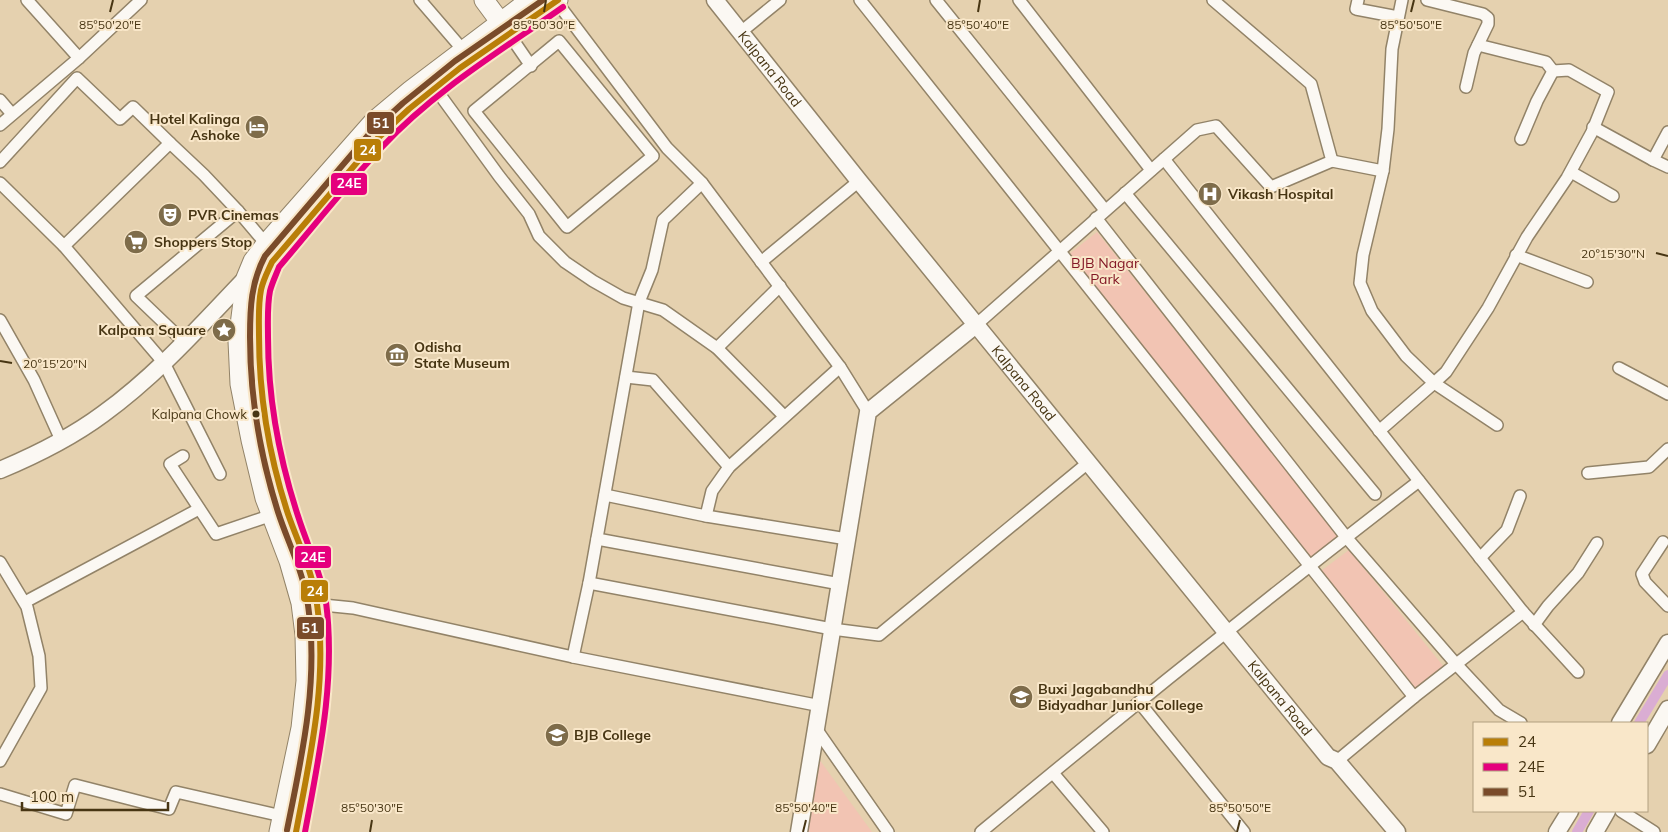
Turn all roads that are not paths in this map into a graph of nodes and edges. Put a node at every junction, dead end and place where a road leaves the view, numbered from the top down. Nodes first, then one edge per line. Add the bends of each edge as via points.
1 (27, 0) edge
2 (420, 0) edge
3 (483, 0) edge
4 (557, 0) edge
5 (715, 0) edge
6 (726, 0) edge
7 (780, 0) edge
8 (860, 0) edge
9 (936, 0) edge
10 (1019, 0) edge
11 (1212, 0) edge
12 (1358, 0) edge
13 (1402, 0) edge
14 (1427, 0) edge
15 (138, 1) edge
16 (515, 15) edge
17 (1398, 17) junction
18 (747, 28) junction
19 (480, 38) junction
20 (1478, 45) junction
21 (463, 50) junction
22 (80, 58) junction
23 (531, 66) junction
24 (1554, 71) junction
25 (1466, 86) dead end
26 (435, 88) junction
27 (0, 100) edge
28 (12, 114) junction
29 (0, 125) edge
30 (1593, 127) junction
31 (1668, 132) edge
32 (1521, 138) dead end
33 (170, 143) junction
34 (1164, 159) junction
35 (1653, 160) junction
36 (1332, 161) junction
37 (0, 162) edge
38 (1668, 167) edge
39 (1150, 170) junction
40 (1383, 171) junction
41 (1571, 172) junction
42 (859, 181) junction
43 (0, 183) edge
44 (702, 183) junction
45 (1125, 193) junction
46 (1613, 196) dead end
47 (1105, 210) junction
48 (238, 211) junction
49 (1096, 218) junction
50 (266, 244) junction
51 (64, 246) junction
52 (1059, 250) junction
53 (1516, 255) junction
54 (761, 262) junction
55 (255, 281) junction
56 (1587, 282) dead end
57 (780, 286) junction
58 (639, 302) junction
59 (0, 320) edge
60 (981, 321) junction
61 (184, 342) junction
62 (717, 348) junction
63 (164, 363) junction
64 (840, 367) junction
65 (1619, 368) dead end
66 (626, 377) junction
67 (1434, 383) junction
68 (1668, 394) edge
69 (868, 412) junction
70 (784, 416) junction
71 (1497, 425) dead end
72 (1379, 431) junction
73 (61, 440) junction
74 (1668, 450) edge
75 (183, 456) dead end
76 (1089, 462) junction
77 (728, 467) junction
78 (0, 470) edge
79 (1588, 473) dead end
80 (220, 474) dead end
81 (1419, 481) junction
82 (1375, 494) dead end
83 (605, 495) junction
84 (1520, 496) dead end
85 (200, 509) junction
86 (272, 515) junction
87 (706, 516) junction
88 (1346, 538) junction
89 (597, 539) junction
90 (847, 539) junction
91 (1662, 542) dead end
92 (1597, 543) dead end
93 (1480, 558) junction
94 (0, 562) edge
95 (1309, 566) junction
96 (589, 583) junction
97 (840, 584) junction
98 (24, 602) junction
99 (309, 604) junction
100 (1668, 606) edge
101 (1523, 612) junction
102 (1534, 625) junction
103 (832, 629) junction
104 (1230, 629) junction
105 (1668, 643) edge
106 (573, 656) junction
107 (1456, 664) junction
108 (1578, 672) dead end
109 (1414, 697) junction
110 (1139, 702) junction
111 (821, 706) junction
112 (1668, 709) edge
113 (1519, 722) edge
114 (1621, 722) edge
115 (817, 730) junction
116 (1648, 743) edge
117 (0, 760) edge
118 (1337, 761) junction
119 (1053, 773) junction
120 (0, 794) edge
121 (1569, 812) edge
122 (1606, 812) edge
123 (1623, 812) edge
124 (280, 824) edge
125 (296, 832) edge
126 (799, 832) edge
127 (888, 832) edge
128 (981, 832) edge
129 (1103, 832) edge
130 (1244, 832) edge
131 (1397, 832) edge
132 (1557, 832) edge
133 (1595, 832) edge
134 (1654, 832) edge

1 - 22 street
2 - 21 street
3 - 16 main road
3 - 19 main road
4 - 16 main road
4 - 44 street via 667,148
5 - 42 street, Kalpana Road
6 - 18 street, Kalpana Road
7 - 18 street
8 - 52 street
9 - 47 street
10 - 39 street
11 - 36 street via 1311,84
12 - 17 street via 1356,10
13 - 17 street
14 - 20 street via 1488,18
15 - 22 street
16 - 19 main road
16 - 23 street
16 - 26 main road
17 - 40 street via 1392,49
18 - 60 street, Kalpana Road
19 - 21 main road
20 - 24 street via 1546,62
20 - 25 street
21 - 50 main road via 374,121
22 - 28 street
23 - 23 street via 474,111 567,227 653,156 559,41
24 - 30 street via 1569,70 1608,92
24 - 32 street
26 - 55 main road via 376,139
26 - 58 street via 529,214 539,236 566,262 593,281 624,298
27 - 28 street
28 - 29 street
30 - 35 street
30 - 41 street
31 - 35 street
33 - 37 street via 132,107 120,119 77,78
33 - 48 street
33 - 51 street
34 - 36 street via 1198,130 1216,126 1271,187
34 - 39 street
34 - 72 street
35 - 38 street
36 - 40 street
39 - 45 street
40 - 67 street via 1363,255 1360,283 1372,311 1406,356
41 - 46 street
41 - 53 street
42 - 54 street
42 - 60 street, Kalpana Road
43 - 51 street
44 - 54 street
44 - 58 street via 663,220 652,270
45 - 47 street
45 - 82 street
47 - 49 street
48 - 50 street
48 - 61 street via 136,296
49 - 52 street
49 - 88 street
50 - 55 main road via 253,261
51 - 63 street
52 - 60 street
52 - 95 street
53 - 56 street
53 - 67 street via 1488,308 1446,372
54 - 57 street
55 - 61 street
55 - 86 main road via 238,340 240,384 250,440
55 - 99 main road via 259,302 258,363 264,420 273,464 311,578
57 - 62 street
57 - 64 street
58 - 62 street via 663,310
58 - 66 street
59 - 73 street via 34,380
60 - 69 street
60 - 76 street, Kalpana Road
60 - 104 street, Kalpana Road
61 - 63 street
62 - 70 street
63 - 73 street via 103,414
63 - 80 street
64 - 69 street
64 - 70 street
65 - 68 street
66 - 77 street via 653,380
66 - 83 street
67 - 71 street
67 - 72 street
69 - 90 street
70 - 77 street
72 - 81 street
73 - 78 street
74 - 79 street via 1649,467
75 - 85 street via 170,464
76 - 103 street via 879,635
76 - 104 street, Kalpana Road
77 - 87 street via 712,491
81 - 88 street
81 - 93 street
83 - 87 street
83 - 89 street
84 - 93 street via 1507,530
85 - 86 street via 216,534
85 - 98 street
86 - 99 main road via 288,561
87 - 90 street
88 - 95 street
88 - 107 street
89 - 96 street
89 - 97 street
90 - 97 street
91 - 100 street via 1642,574 1645,582
92 - 102 street via 1578,574
93 - 101 street
94 - 98 street
95 - 104 street
95 - 109 street
96 - 103 street
96 - 106 street
97 - 103 street
98 - 117 street via 39,656 41,688
99 - 106 street via 353,608
99 - 124 main road via 305,635 306,681 300,728
99 - 125 main road via 321,647 319,691
101 - 102 street
101 - 107 street
102 - 108 street
103 - 111 street
104 - 110 street
104 - 118 street, Kalpana Road via 1328,757
105 - 114 street
106 - 111 street
107 - 109 street
107 - 113 street via 1499,710
109 - 118 street
110 - 119 street
110 - 130 street
111 - 115 street
112 - 116 street
115 - 126 street
115 - 127 street
118 - 131 street, Kalpana Road
119 - 128 street
119 - 129 street
120 - 124 street via 66,814 75,785 169,809 176,792
121 - 132 street
122 - 133 street
123 - 134 street

